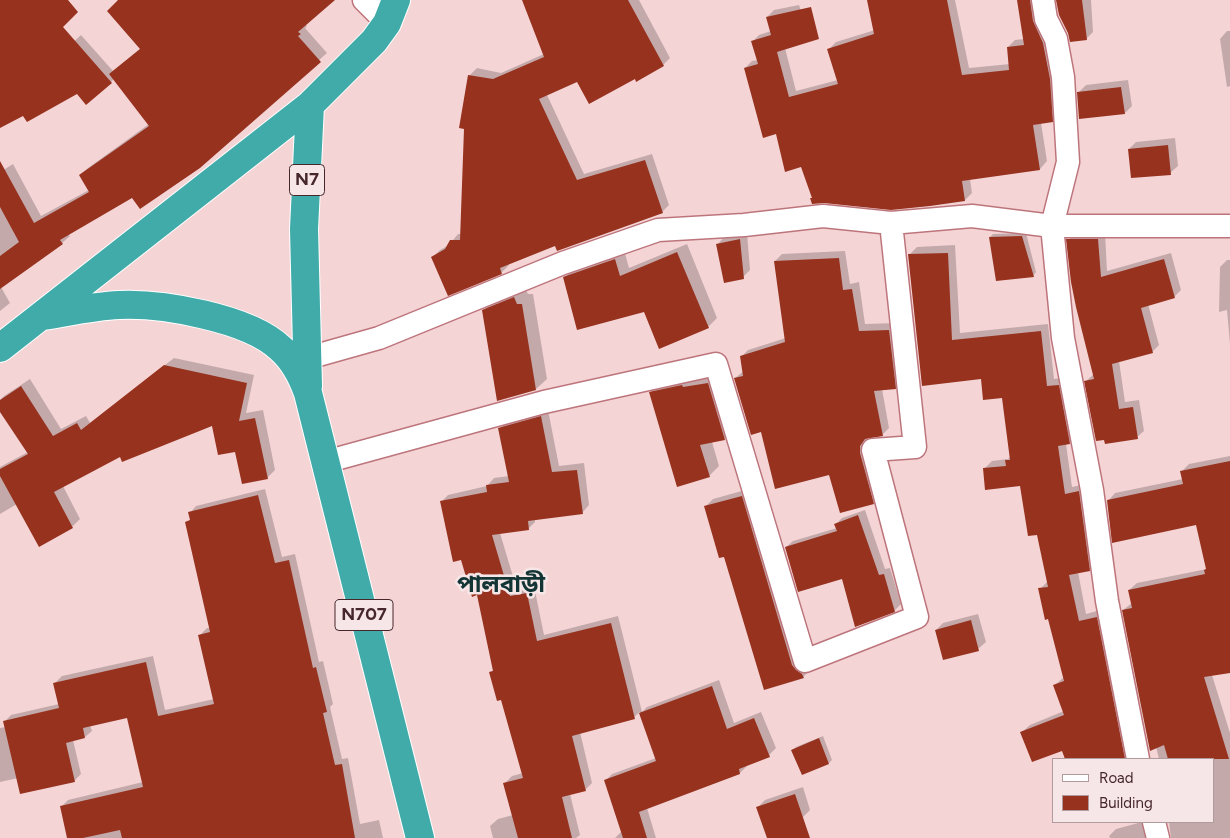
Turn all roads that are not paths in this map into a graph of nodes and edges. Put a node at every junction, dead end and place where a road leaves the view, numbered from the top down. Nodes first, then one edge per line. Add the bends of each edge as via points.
1 (364, 0) edge
2 (1043, 0) edge
3 (391, 11) edge
4 (310, 105) junction
5 (891, 223) junction
6 (1052, 226) junction
7 (1230, 226) edge
8 (43, 316) junction
9 (0, 348) edge
10 (308, 358) junction
11 (308, 393) junction
12 (325, 462) junction
13 (1138, 758) edge
14 (1154, 823) edge
15 (420, 838) edge
16 (1158, 838) edge

1 - 3 street
2 - 6 street via 1046,19 1056,39 1062,77 1068,162
3 - 4 highway via 374,41
4 - 8 highway
4 - 10 highway, N7 via 304,228
5 - 6 street via 972,216
5 - 10 street via 823,216 658,230 563,263 379,338
5 - 12 street via 915,447 873,450 917,617 805,661 716,364 544,402
6 - 7 street
6 - 13 street via 1063,338 1092,490 1107,601
8 - 9 highway
8 - 11 highway via 118,305 192,312 224,321 248,328 279,346 291,359
10 - 11 highway, N7
11 - 12 highway, N707
12 - 15 highway, N707
14 - 16 street

